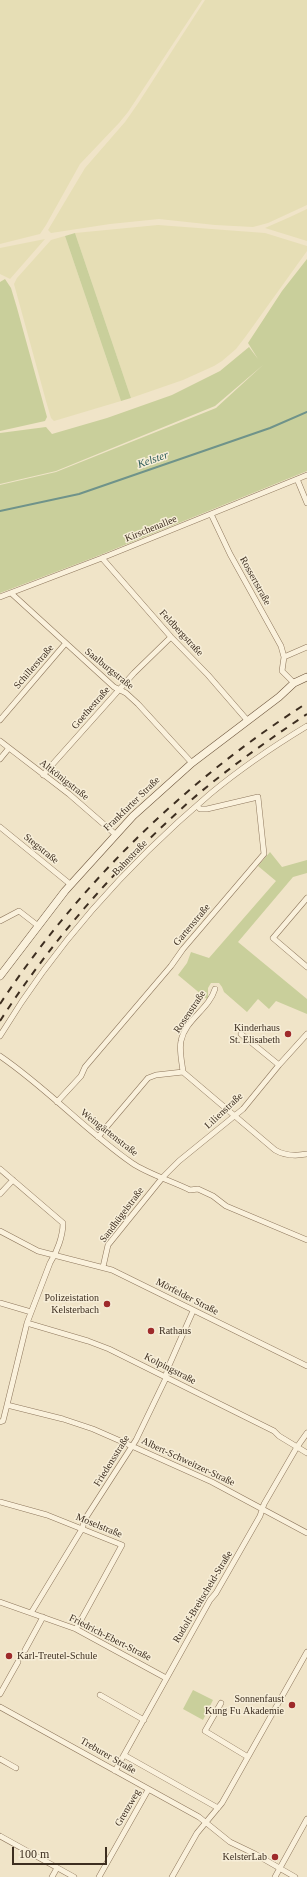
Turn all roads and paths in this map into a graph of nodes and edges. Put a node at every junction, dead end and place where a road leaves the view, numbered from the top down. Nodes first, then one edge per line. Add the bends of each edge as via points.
1 (307, 474) edge
2 (297, 479) junction
3 (307, 503) edge
4 (212, 514) junction
5 (102, 558) junction
6 (10, 593) junction
7 (0, 597) edge
8 (171, 637) junction
9 (66, 644) junction
10 (307, 647) edge
11 (284, 657) junction
12 (307, 677) edge
13 (294, 683) junction
14 (118, 690) junction
15 (0, 720) edge
16 (247, 720) junction
17 (307, 726) edge
18 (0, 741) edge
19 (9, 748) junction
20 (0, 759) edge
21 (192, 763) junction
22 (43, 775) junction
23 (196, 806) junction
24 (0, 827) edge
25 (116, 834) junction
26 (70, 884) junction
27 (306, 900) edge
28 (0, 921) edge
29 (38, 925) junction
30 (307, 967) edge
31 (0, 976) edge
32 (215, 989) dead end
33 (241, 1034) dead end
34 (0, 1036) edge
35 (307, 1036) edge
36 (0, 1056) edge
37 (279, 1065) junction
38 (183, 1072) junction
39 (57, 1102) junction
40 (235, 1116) junction
41 (98, 1138) junction
42 (307, 1154) edge
43 (0, 1169) edge
44 (163, 1177) junction
45 (12, 1180) junction
46 (0, 1194) edge
47 (0, 1231) edge
48 (307, 1240) edge
49 (54, 1256) junction
50 (103, 1268) junction
51 (0, 1303) edge
52 (193, 1310) junction
53 (31, 1312) junction
54 (27, 1323) junction
55 (307, 1366) edge
56 (166, 1378) junction
57 (7, 1405) junction
58 (0, 1422) edge
59 (307, 1434) edge
60 (132, 1446) junction
61 (297, 1447) junction
62 (307, 1453) edge
63 (0, 1502) edge
64 (263, 1510) junction
65 (82, 1529) junction
66 (307, 1533) edge
67 (0, 1602) edge
68 (31, 1613) junction
69 (43, 1617) junction
70 (76, 1630) junction
71 (25, 1650) dead end
72 (307, 1652) edge
73 (18, 1662) dead end
74 (166, 1678) junction
75 (0, 1694) edge
76 (100, 1695) dead end
77 (221, 1703) dead end
78 (0, 1707) edge
79 (144, 1720) junction
80 (124, 1755) junction
81 (248, 1757) junction
82 (0, 1759) edge
83 (16, 1768) dead end
84 (115, 1770) junction
85 (148, 1790) junction
86 (218, 1808) junction
87 (307, 1819) edge
88 (206, 1823) junction
89 (0, 1836) edge
90 (57, 1868) junction
91 (280, 1868) junction
92 (52, 1877) edge
93 (74, 1877) edge
94 (99, 1877) edge
95 (172, 1877) edge
96 (275, 1877) edge
97 (295, 1877) edge

1 - 2 street, Kirschenallee
2 - 3 street
2 - 4 street, Kirschenallee
4 - 5 street, Kirschenallee
4 - 11 street, Rossertstraße via 230,554 282,646
5 - 6 street, Kirschenallee
5 - 8 street, Feldbergstraße
6 - 7 street, Kirschenallee
6 - 9 street, Saalburgstraße
8 - 14 street, Goethestraße
8 - 16 street, Feldbergstraße via 208,674
9 - 14 street, Saalburgstraße
9 - 15 street, Schillerstraße
10 - 11 street
11 - 13 street, Rossertstraße via 282,670
12 - 13 street, Frankfurter Straße
13 - 16 street, Frankfurter Straße
14 - 21 street, Saalburgstraße via 126,693 138,704
14 - 22 street, Goethestraße
16 - 21 street, Frankfurter Straße
17 - 23 street, Bahnstraße via 253,761
18 - 19 street, Altkönigstraße
19 - 20 street
19 - 22 street, Altkönigstraße
21 - 25 street, Frankfurter Straße
22 - 25 street, Altkönigstraße
23 - 34 street, Bahnstraße via 145,856 72,936 41,973
23 - 39 street, Gartenstraße via 207,809 258,797 265,849 261,859
24 - 26 street, Stegstraße
25 - 26 street, Frankfurter Straße
26 - 29 street, Frankfurter Straße
27 - 30 street via 273,938
28 - 29 street via 19,911
29 - 31 street, Frankfurter Straße
32 - 38 street, Rosenstraße via 212,999 183,1034
33 - 37 street
35 - 37 street, Lilienstraße
36 - 39 street, Weingärtenstraße
37 - 40 street, Lilienstraße
38 - 40 street
38 - 41 street via 148,1078
39 - 41 street, Weingärtenstraße
40 - 42 street via 279,1152
40 - 44 street, Lilienstraße via 178,1161
41 - 44 street, Weingärtenstraße via 134,1164
43 - 45 street
44 - 48 street, Weingärtenstraße via 190,1190 198,1189 226,1206
44 - 50 street, Sandhügelstraße via 108,1245
45 - 46 street
45 - 49 street via 63,1223 63,1231
47 - 49 street, Mörfelder Straße
49 - 50 street, Mörfelder Straße
49 - 53 street
50 - 52 street, Mörfelder Straße
51 - 53 street
52 - 55 street, Mörfelder Straße
52 - 56 street, Friedensstraße via 167,1370
53 - 54 street
54 - 56 street, Kolpingstraße via 105,1348
54 - 57 street
56 - 60 street, Friedensstraße
56 - 61 street, Kolpingstraße via 274,1431
57 - 58 street via 3,1421
57 - 60 street, Albert-Schweitzer-Straße via 63,1419
59 - 61 street, Rudolf-Breitscheid-Straße
60 - 64 street, Albert-Schweitzer-Straße via 196,1474
60 - 65 street, Friedensstraße via 85,1519
61 - 62 street, Kolpingstraße
61 - 64 street, Rudolf-Breitscheid-Straße
63 - 65 street, Moselstraße via 47,1515
64 - 66 street, Albert-Schweitzer-Straße
64 - 74 street, Rudolf-Breitscheid-Straße
65 - 68 street, Friedensstraße
65 - 70 street, Moselstraße via 122,1545
67 - 68 street, Friedrich-Ebert-Straße
68 - 69 street, Friedrich-Ebert-Straße
69 - 70 street, Friedrich-Ebert-Straße
69 - 71 street
70 - 74 street, Friedrich-Ebert-Straße
72 - 81 street
73 - 75 street
74 - 79 street, Rudolf-Breitscheid-Straße
76 - 79 street
77 - 81 street via 205,1731
78 - 84 street, Treburer Straße
79 - 80 street, Rudolf-Breitscheid-Straße
80 - 84 street, Rudolf-Breitscheid-Straße
80 - 86 street, Treburer Straße
81 - 86 street
82 - 83 street
84 - 85 street, Treburer Straße
85 - 88 street, Treburer Straße
85 - 94 street, Grenzweg
86 - 88 street
87 - 91 street
88 - 91 street, Treburer Straße via 230,1842
88 - 95 street via 197,1833
89 - 90 street
90 - 92 street
90 - 93 street
91 - 96 street
91 - 97 street, Treburer Straße

